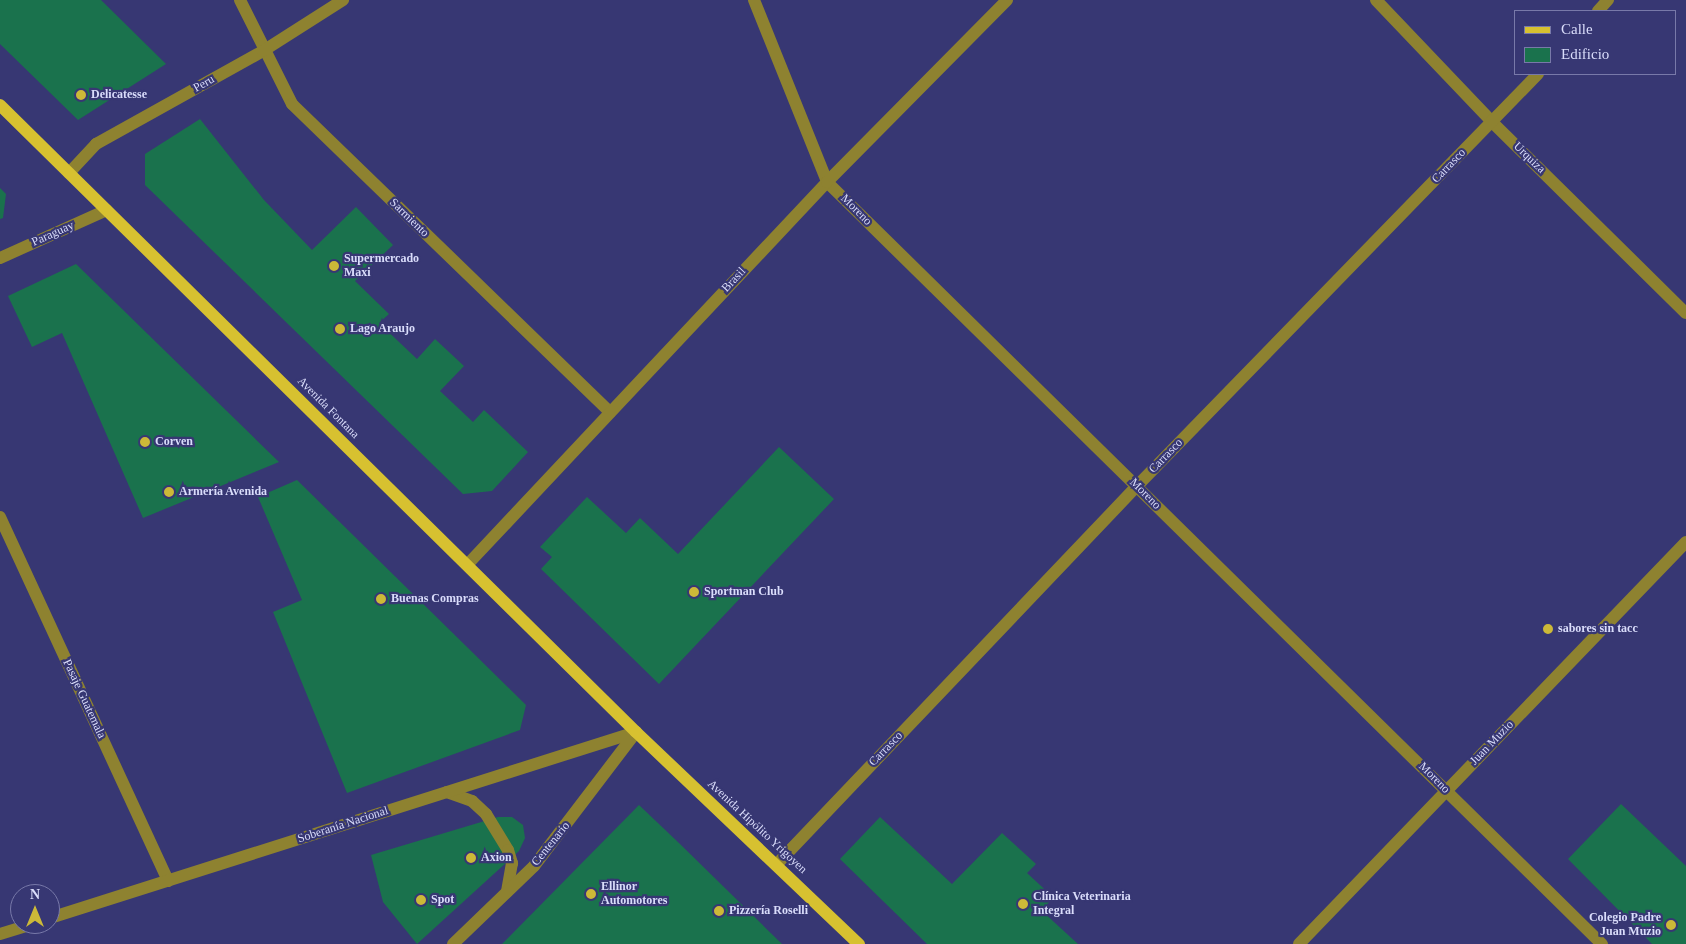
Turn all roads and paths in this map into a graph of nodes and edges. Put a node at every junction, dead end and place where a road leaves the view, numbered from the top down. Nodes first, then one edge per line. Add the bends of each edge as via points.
1 (240, 0) edge
2 (342, 0) edge
3 (754, 0) edge
4 (1007, 0) edge
5 (1376, 0) edge
6 (1608, 0) edge
7 (1599, 10) edge
8 (263, 51) junction
9 (1537, 75) edge
10 (0, 105) edge
11 (1492, 122) junction
12 (69, 173) junction
13 (827, 182) junction
14 (107, 210) junction
15 (0, 258) edge
16 (1686, 313) edge
17 (610, 412) junction
18 (1137, 486) junction
19 (0, 517) edge
20 (1686, 542) edge
21 (467, 565) junction
22 (636, 732) junction
23 (1446, 791) junction
24 (447, 792) junction
25 (777, 864) junction
26 (168, 881) junction
27 (506, 895) junction
28 (60, 915) edge
29 (453, 944) edge
30 (859, 944) edge
31 (1299, 944) edge
32 (1602, 944) edge

1 - 8 street, Sarmiento
2 - 8 street, Peru
3 - 13 street, Moreno
4 - 13 street, Brasil
5 - 11 street, Urquiza
6 - 7 street
8 - 12 street, Peru via 96,144
8 - 17 street, Sarmiento via 292,104
9 - 11 street, Carrasco
10 - 12 main road, Avenida Fontana
11 - 16 street, Urquiza
11 - 18 street, Carrasco
12 - 14 main road, Avenida Fontana
13 - 17 street, Brasil
13 - 18 street, Moreno
14 - 15 street, Paraguay
14 - 21 main road, Avenida Fontana
17 - 21 street, Brasil
18 - 23 street, Moreno
18 - 25 street, Carrasco
19 - 26 street, Pasaje Guatemala
20 - 23 street, Juan Muzio
21 - 22 main road, Avenida Fontana
22 - 24 street, Soberanía Nacional
22 - 25 main road, Avenida Hipólito Yrigoyen
22 - 27 street, Centenario via 561,833
23 - 31 street, Juan Muzio
23 - 32 street, Moreno
24 - 26 street, Soberanía Nacional
24 - 27 street via 472,801 486,814 508,850 512,869
25 - 30 main road, Avenida Hipólito Yrigoyen
26 - 28 street, Soberanía Nacional
27 - 29 street, Centenario

